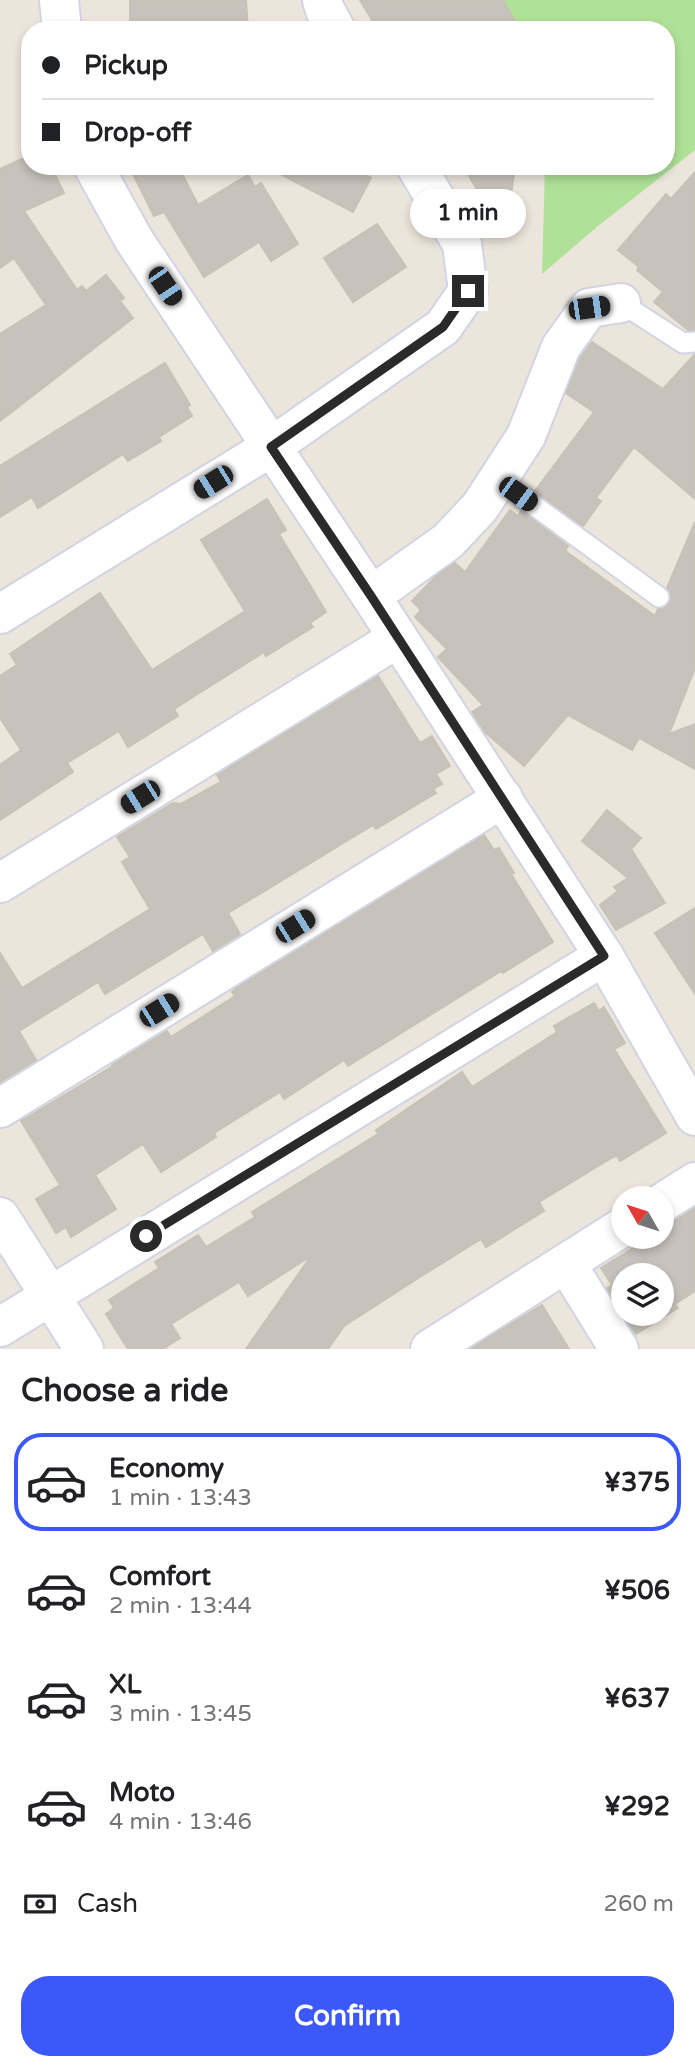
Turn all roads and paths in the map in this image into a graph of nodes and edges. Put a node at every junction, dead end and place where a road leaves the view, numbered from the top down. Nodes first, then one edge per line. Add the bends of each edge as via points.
1 (60, 0) edge
2 (322, 0) edge
3 (61, 21) edge
4 (331, 21) edge
5 (98, 175) edge
6 (421, 175) edge
7 (621, 303) joint
8 (695, 342) edge
9 (271, 447) junction
10 (498, 480) junction
11 (371, 596) junction
12 (659, 597) dead end
13 (0, 614) edge
14 (398, 638) junction
15 (503, 798) junction
16 (0, 883) edge
17 (604, 956) junction
18 (0, 1108) edge
19 (695, 1116) edge
20 (695, 1182) edge
21 (674, 1195) edge
22 (0, 1217) edge
23 (611, 1235) edge
24 (566, 1264) junction
25 (48, 1296) junction
26 (0, 1327) edge
27 (83, 1349) edge
28 (430, 1349) edge
29 (619, 1349) edge

1 - 3 street
2 - 4 street
5 - 9 street via 134,240
6 - 9 street via 462,244 468,291 443,327
7 - 8 lane via 683,343
7 - 10 street via 589,308 561,347 526,436
9 - 11 street
9 - 13 street
10 - 11 street via 448,541
10 - 12 lane
11 - 14 street
14 - 15 street
14 - 16 street
15 - 17 street
15 - 18 street
17 - 19 street
17 - 25 street
20 - 21 street
22 - 25 street
23 - 24 street
24 - 28 street
24 - 29 street
25 - 26 street
25 - 27 street

